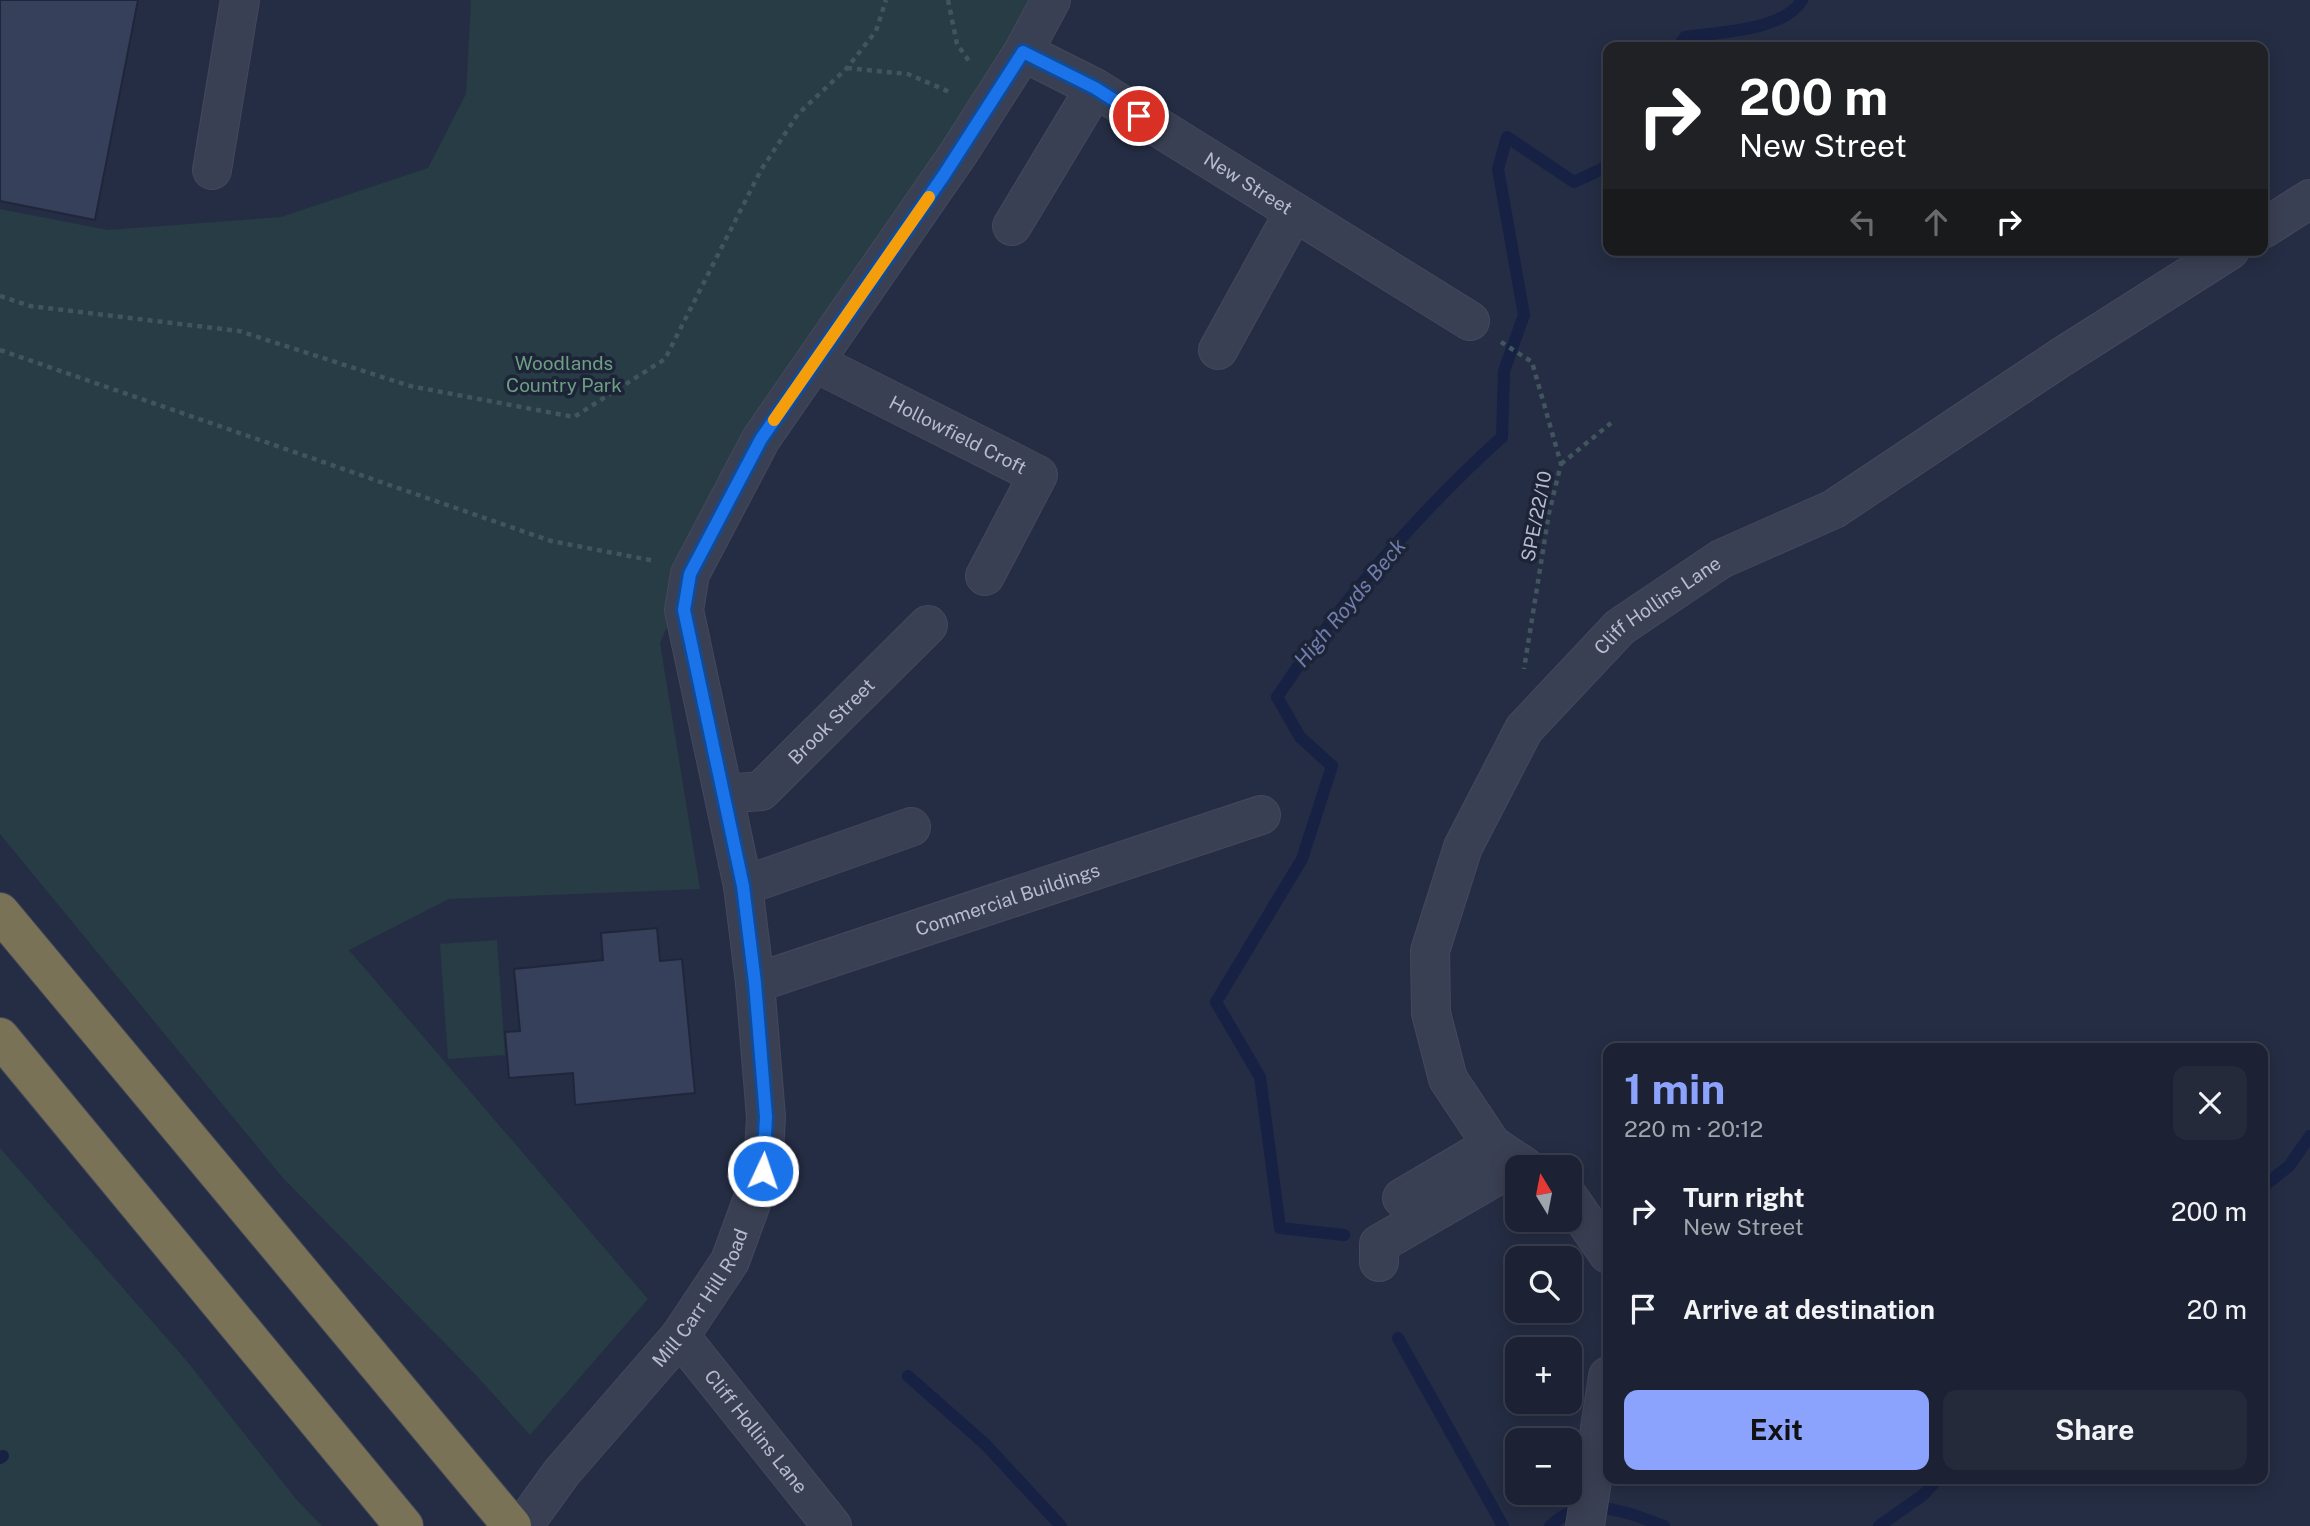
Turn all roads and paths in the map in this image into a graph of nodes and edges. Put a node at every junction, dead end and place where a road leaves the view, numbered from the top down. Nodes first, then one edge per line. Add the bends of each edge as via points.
1 (240, 0) edge
2 (886, 0) edge
3 (948, 0) edge
4 (1051, 0) edge
5 (1023, 52) junction
6 (847, 68) junction
7 (957, 85) dead end
8 (1095, 88) junction
9 (996, 94) junction
10 (212, 170) dead end
11 (2310, 199) edge
12 (1294, 212) junction
13 (1012, 226) dead end
14 (2268, 226) edge
15 (2221, 256) edge
16 (0, 296) edge
17 (1485, 331) joint
18 (0, 350) edge
19 (1218, 350) dead end
20 (816, 363) junction
21 (1611, 423) dead end
22 (1561, 464) junction
23 (690, 574) junction
24 (985, 576) dead end
25 (928, 625) dead end
26 (1524, 729) junction
27 (724, 794) junction
28 (1261, 815) dead end
29 (911, 827) dead end
30 (743, 886) junction
31 (0, 912) edge
32 (755, 983) junction
33 (0, 1037) edge
34 (1510, 1155) edge
35 (1505, 1161) edge
36 (1505, 1163) edge
37 (1402, 1198) dead end
38 (1582, 1216) edge
39 (1603, 1247) edge
40 (1379, 1262) dead end
41 (680, 1336) junction
42 (1603, 1411) edge
43 (1589, 1509) edge
44 (502, 1513) edge
45 (404, 1526) edge
46 (523, 1526) edge
47 (832, 1526) edge

1 - 10 street
2 - 6 path via 876,31
3 - 9 path via 957,44
4 - 5 street, Mill Carr Hill Road
5 - 8 street, New Street
5 - 9 street, Mill Carr Hill Road
6 - 7 path via 908,74 952,93
6 - 16 path via 798,114 761,170 665,359 574,417 410,386 239,331 30,306
8 - 12 street, New Street
8 - 13 street
9 - 20 street, Mill Carr Hill Road
11 - 14 street
12 - 17 street, New Street
12 - 19 street
15 - 26 street, Cliff Hollins Lane via 1834,509 1721,559 1620,627
17 - 22 path, SPE/22/10 via 1532,362
18 - 23 path via 551,541 659,562
20 - 23 street, Mill Carr Hill Road via 761,439
20 - 24 street, Hollowfield Croft via 1038,475
21 - 22 path
22 - 26 path, SPE/22/10 via 1522,685
23 - 27 street, Mill Carr Hill Road via 684,610
25 - 27 street, Brook Street via 761,790
26 - 34 street, Cliff Hollins Lane via 1463,847 1430,951 1432,1013 1448,1079
27 - 30 street, Mill Carr Hill Road
28 - 32 street, Commercial Buildings
29 - 30 street
30 - 32 street, Mill Carr Hill Road
31 - 44 highway
32 - 41 street, Mill Carr Hill Road via 766,1117 763,1171 730,1261
33 - 45 highway
35 - 37 street
36 - 40 street via 1380,1244
38 - 39 street
41 - 46 street, Mill Carr Hill Road via 562,1472
41 - 47 street, Cliff Hollins Lane
42 - 43 street

